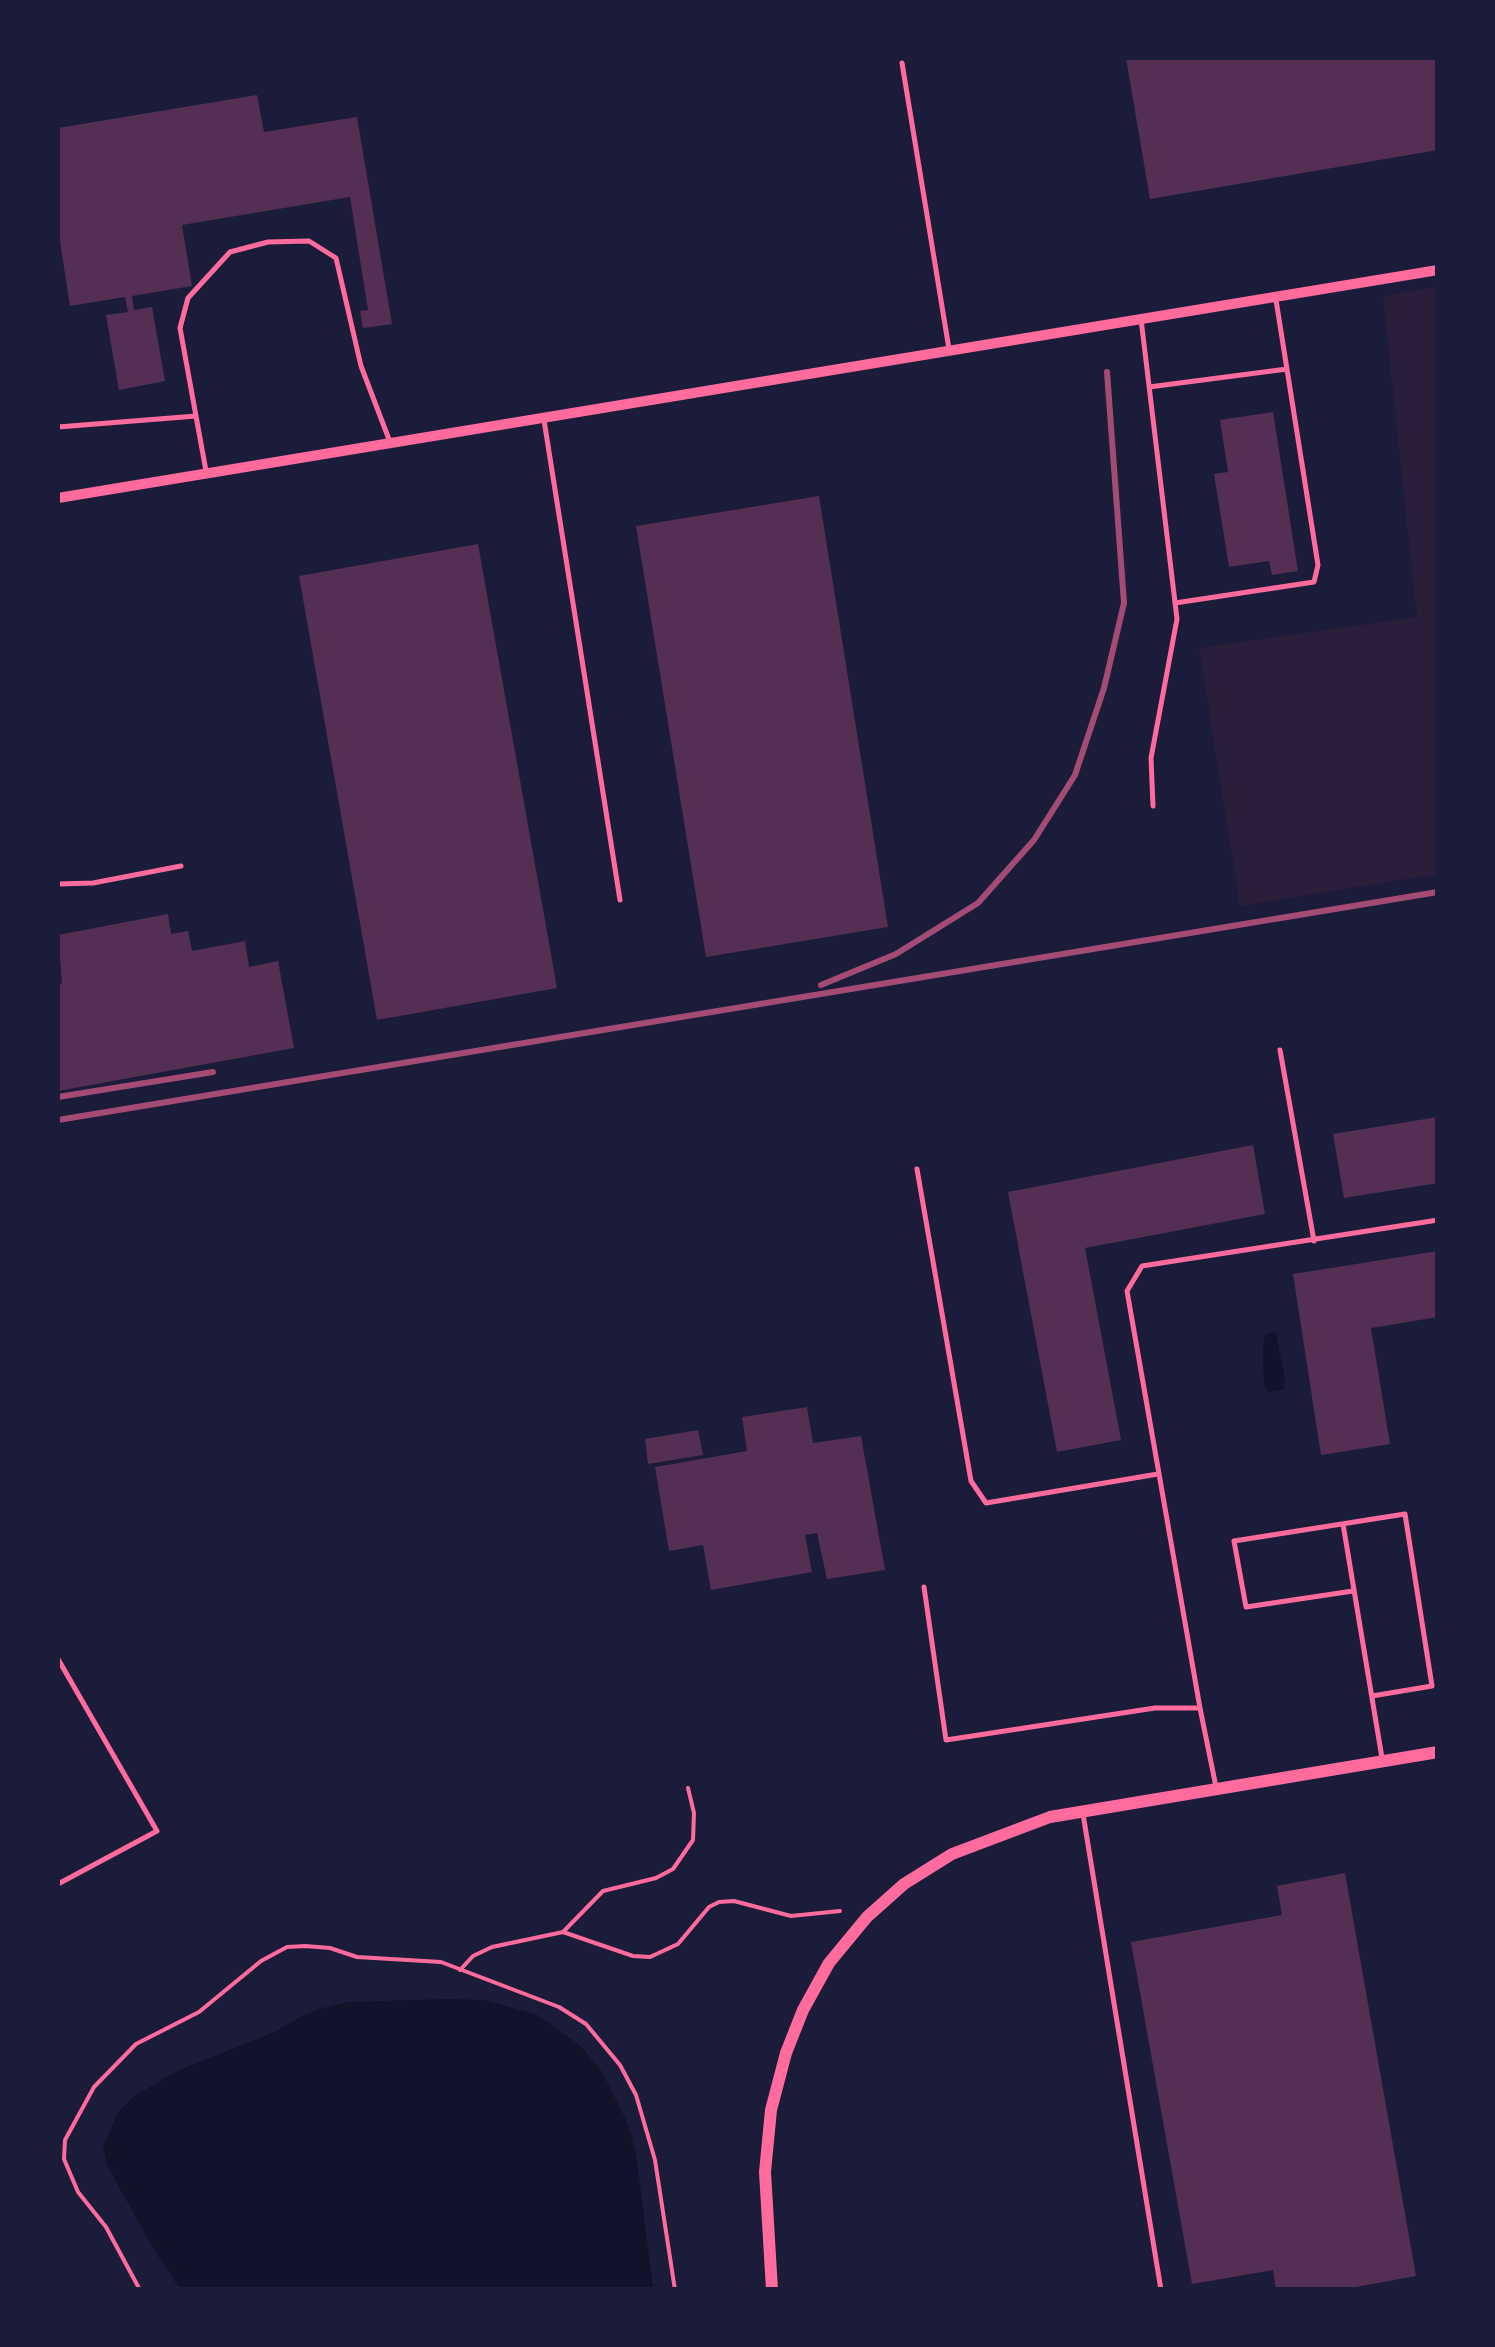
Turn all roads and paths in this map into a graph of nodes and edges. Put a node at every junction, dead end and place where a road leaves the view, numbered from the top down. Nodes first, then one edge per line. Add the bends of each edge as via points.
1 (902, 63) dead end
2 (1438, 270) edge
3 (1275, 297) junction
4 (1140, 320) junction
5 (948, 349) junction
6 (1287, 369) junction
7 (1148, 387) junction
8 (196, 416) junction
9 (544, 417) junction
10 (58, 427) edge
11 (390, 442) junction
12 (207, 474) junction
13 (58, 498) edge
14 (1175, 603) junction
15 (1153, 806) dead end
16 (180, 866) dead end
17 (58, 884) edge
18 (620, 900) dead end
19 (1280, 1050) dead end
20 (918, 1168) dead end
21 (1438, 1220) edge
22 (1314, 1241) junction
23 (1158, 1474) junction
24 (1344, 1524) junction
25 (924, 1587) dead end
26 (1354, 1590) junction
27 (58, 1658) edge
28 (1372, 1696) junction
29 (1200, 1708) junction
30 (1438, 1752) edge
31 (1382, 1761) junction
32 (1216, 1787) junction
33 (688, 1788) dead end
34 (1082, 1811) junction
35 (58, 1884) edge
36 (840, 1911) dead end
37 (563, 1932) junction
38 (460, 1970) junction
39 (140, 2290) edge
40 (674, 2290) edge
41 (772, 2290) edge
42 (1161, 2290) edge

1 - 5 lane
2 - 3 street
3 - 4 street
3 - 6 lane
4 - 5 street
4 - 7 lane
5 - 9 street
6 - 7 lane
6 - 14 lane via 1318,564 1314,582
7 - 14 lane
8 - 10 lane
8 - 11 lane via 180,328 188,298 230,252 308,241 336,258 361,366
8 - 12 lane
9 - 11 street
9 - 18 lane
11 - 12 street
12 - 13 street
14 - 15 lane via 1170,668 1151,758
16 - 17 lane
19 - 22 lane
20 - 23 lane via 971,1481 986,1502
21 - 22 lane
22 - 23 lane via 1142,1266 1127,1291
23 - 29 lane
24 - 26 lane
24 - 26 lane via 1234,1542 1246,1607
24 - 28 lane via 1405,1514 1432,1686
25 - 29 lane via 946,1740 1155,1708
26 - 28 lane
27 - 35 lane via 157,1831
28 - 31 lane
29 - 32 lane
30 - 31 street
31 - 32 street
32 - 34 street
33 - 37 path via 694,1840 685,1856 656,1878 603,1891
34 - 41 street via 952,1854 904,1884 829,1964 803,2010 771,2110 765,2172
34 - 42 lane
36 - 37 path via 791,1916 720,1902 678,1944 650,1957
37 - 38 path via 492,1946
38 - 39 path via 423,1959 287,1947 115,2063 65,2140 64,2159
38 - 40 path via 559,2007 586,2024 620,2065 655,2160

